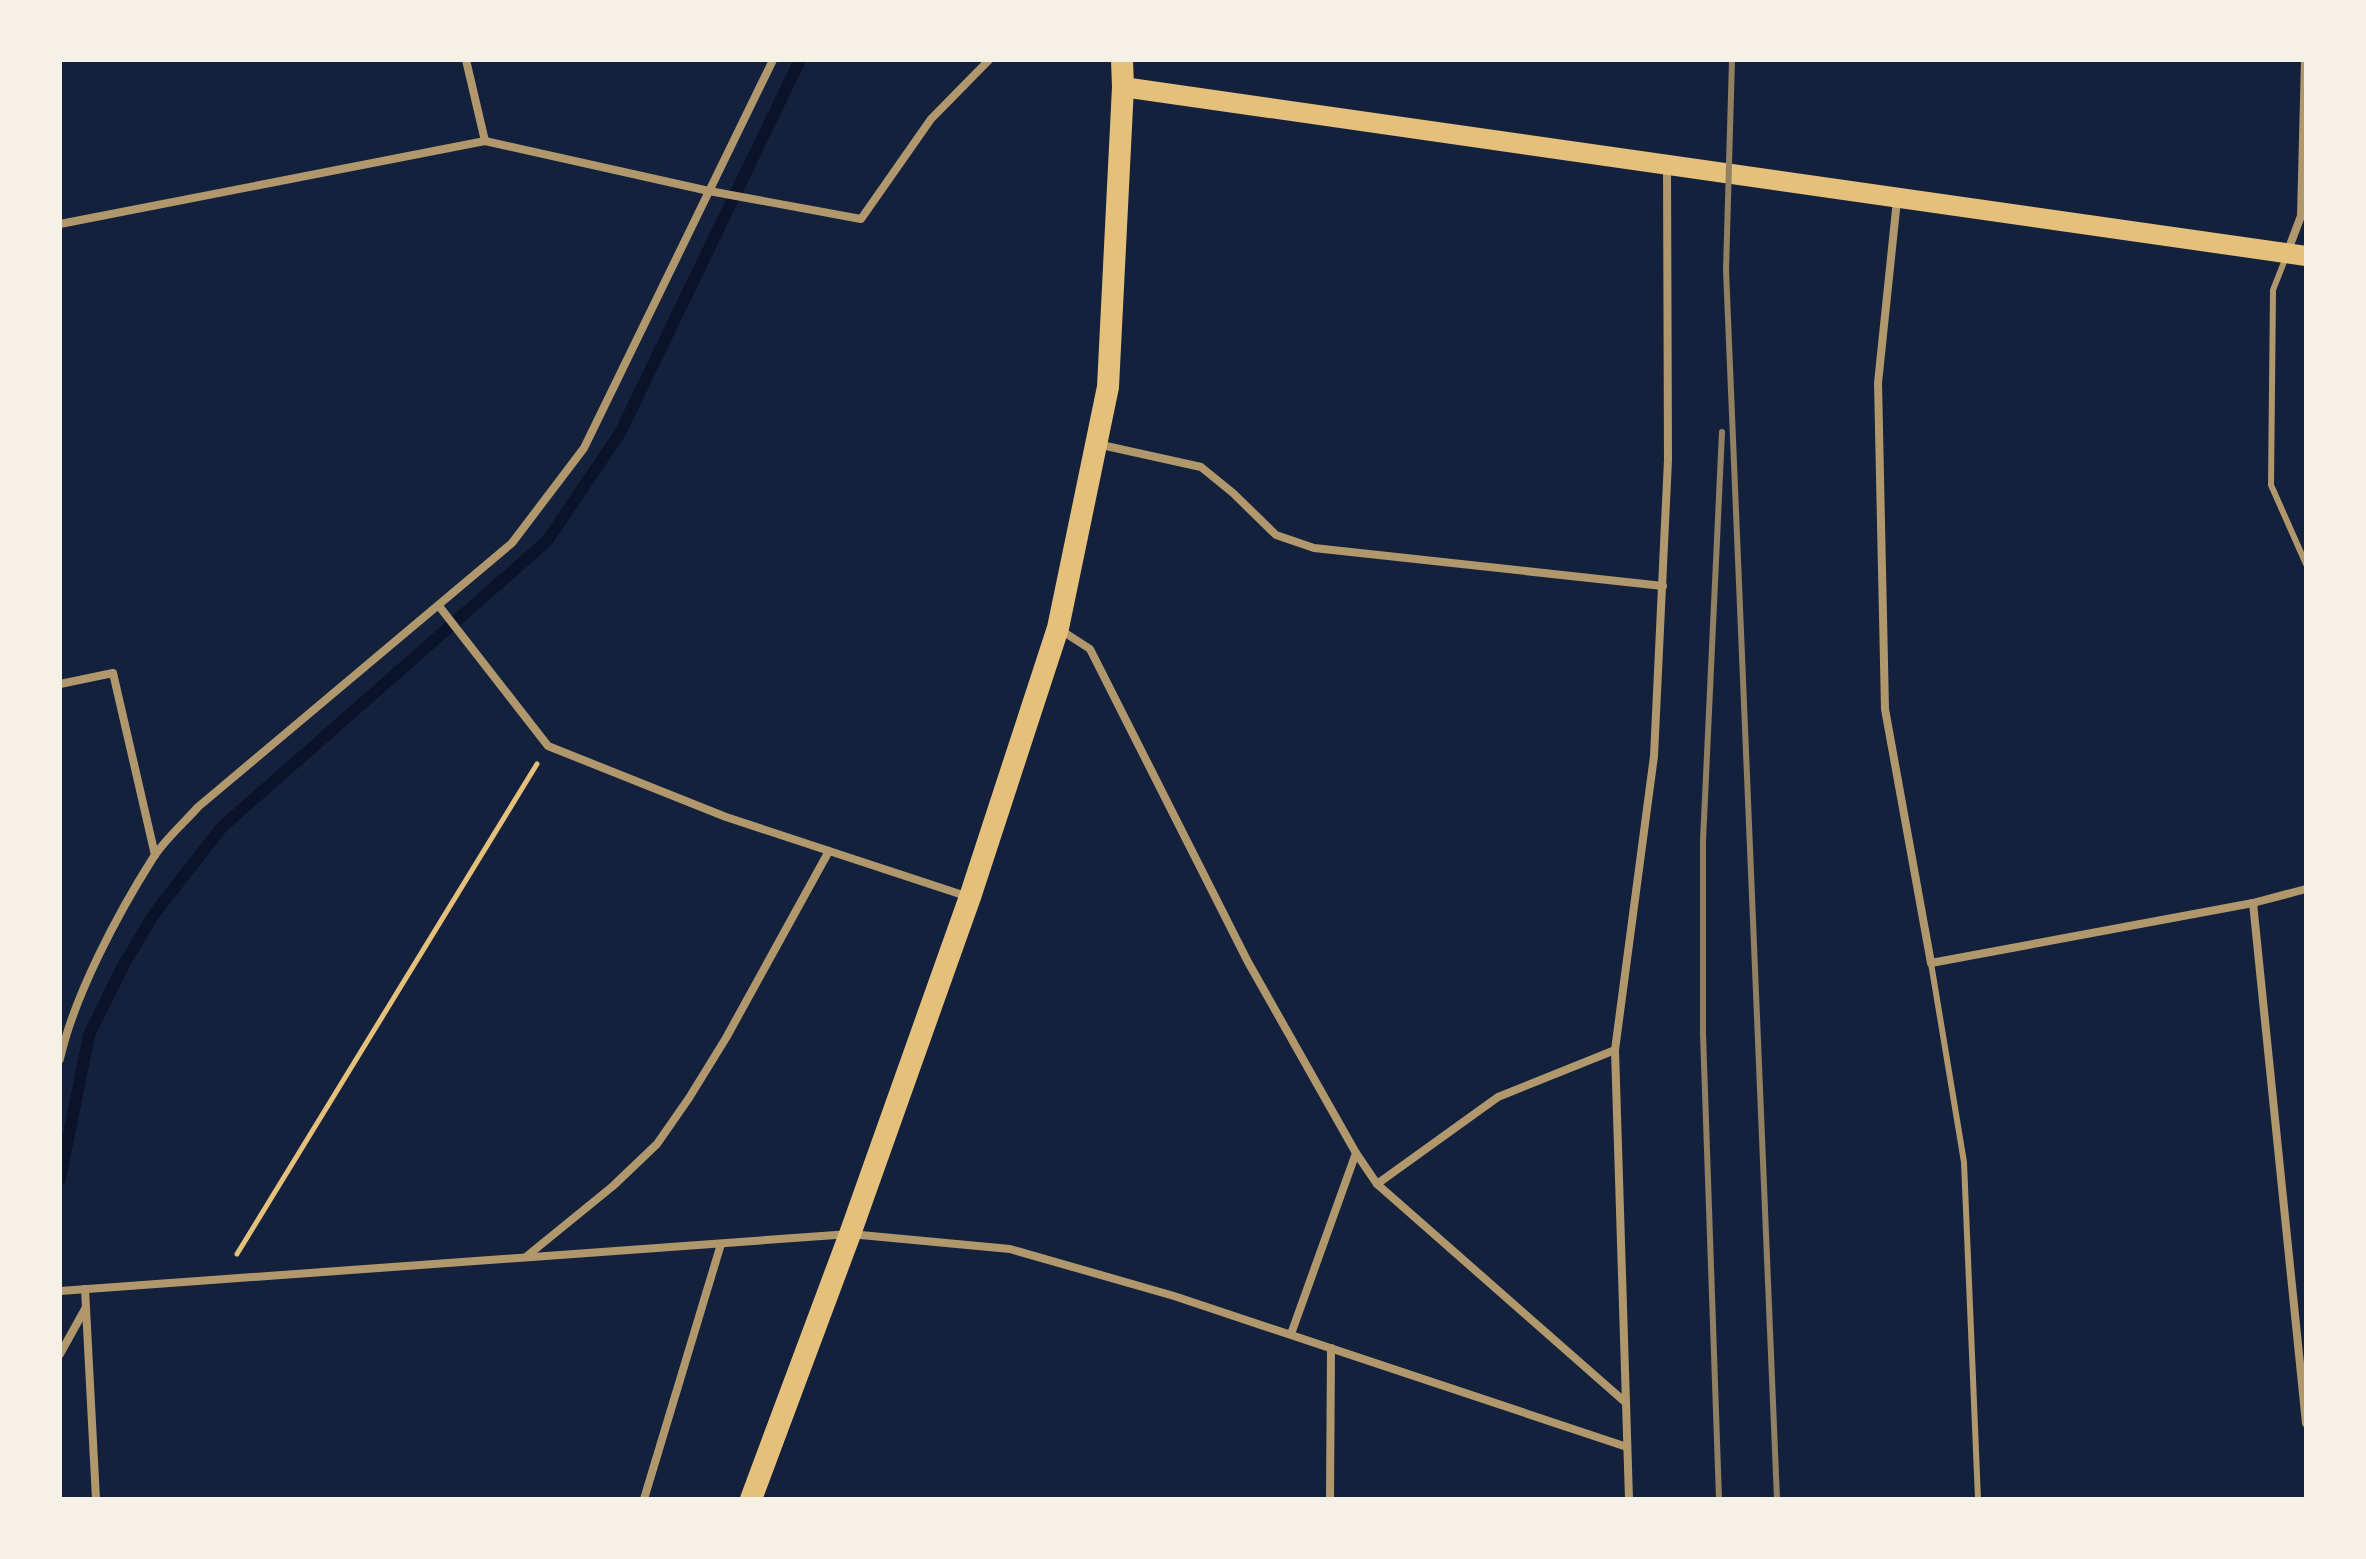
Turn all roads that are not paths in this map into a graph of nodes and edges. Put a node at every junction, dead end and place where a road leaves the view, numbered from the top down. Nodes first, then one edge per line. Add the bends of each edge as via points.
1 (466, 60) edge
2 (773, 60) edge
3 (989, 60) edge
4 (1122, 60) edge
5 (2305, 60) edge
6 (1123, 87) junction
7 (485, 141) junction
8 (1667, 164) junction
9 (709, 191) junction
10 (1897, 196) junction
11 (60, 224) edge
12 (2296, 254) edge
13 (1096, 444) junction
14 (2306, 564) edge
15 (1663, 586) junction
16 (439, 606) junction
17 (1058, 628) junction
18 (60, 684) edge
19 (829, 851) junction
20 (155, 855) junction
21 (2306, 889) edge
22 (970, 897) junction
23 (2253, 903) junction
24 (1931, 963) junction
25 (1615, 1050) junction
26 (60, 1059) edge
27 (1356, 1153) junction
28 (1377, 1184) junction
29 (850, 1234) junction
30 (721, 1244) junction
31 (526, 1257) junction
32 (85, 1289) junction
33 (60, 1291) edge
34 (86, 1309) junction
35 (1291, 1334) junction
36 (1331, 1348) junction
37 (60, 1354) edge
38 (1625, 1402) junction
39 (2306, 1423) edge
40 (1627, 1447) junction
41 (96, 1499) edge
42 (644, 1499) edge
43 (751, 1499) edge
44 (1330, 1499) edge
45 (1629, 1499) edge
46 (1978, 1499) edge

1 - 7 street
2 - 9 street
3 - 9 street via 931,119 861,219
4 - 6 highway
5 - 12 street
6 - 8 main road
6 - 13 highway via 1108,387
7 - 9 street
7 - 11 street
8 - 10 main road
8 - 15 street
9 - 16 street via 584,448 512,543
10 - 12 main road
10 - 24 street via 1878,383 1885,709
12 - 14 lane via 2273,290 2271,485
13 - 15 street via 1201,467 1276,535 1314,548
13 - 17 highway
15 - 25 street via 1654,756
16 - 19 street via 548,746 726,817
16 - 20 street via 198,807
17 - 22 highway
17 - 27 street via 1090,649 1248,962
18 - 20 street via 113,673
19 - 22 street
19 - 31 street via 726,1038 657,1144
20 - 26 street via 101,950
21 - 23 street
22 - 29 highway
23 - 24 street
23 - 39 street
24 - 46 lane via 1964,1162
25 - 28 street via 1498,1097
25 - 38 street
27 - 28 street
27 - 35 street
28 - 38 street
29 - 30 street
29 - 35 street via 1010,1249
29 - 43 highway
30 - 31 street
30 - 42 street
31 - 32 street
32 - 33 street
32 - 34 street
34 - 37 street
34 - 41 street
35 - 36 street
36 - 40 street
36 - 44 street
38 - 40 street
40 - 45 street

